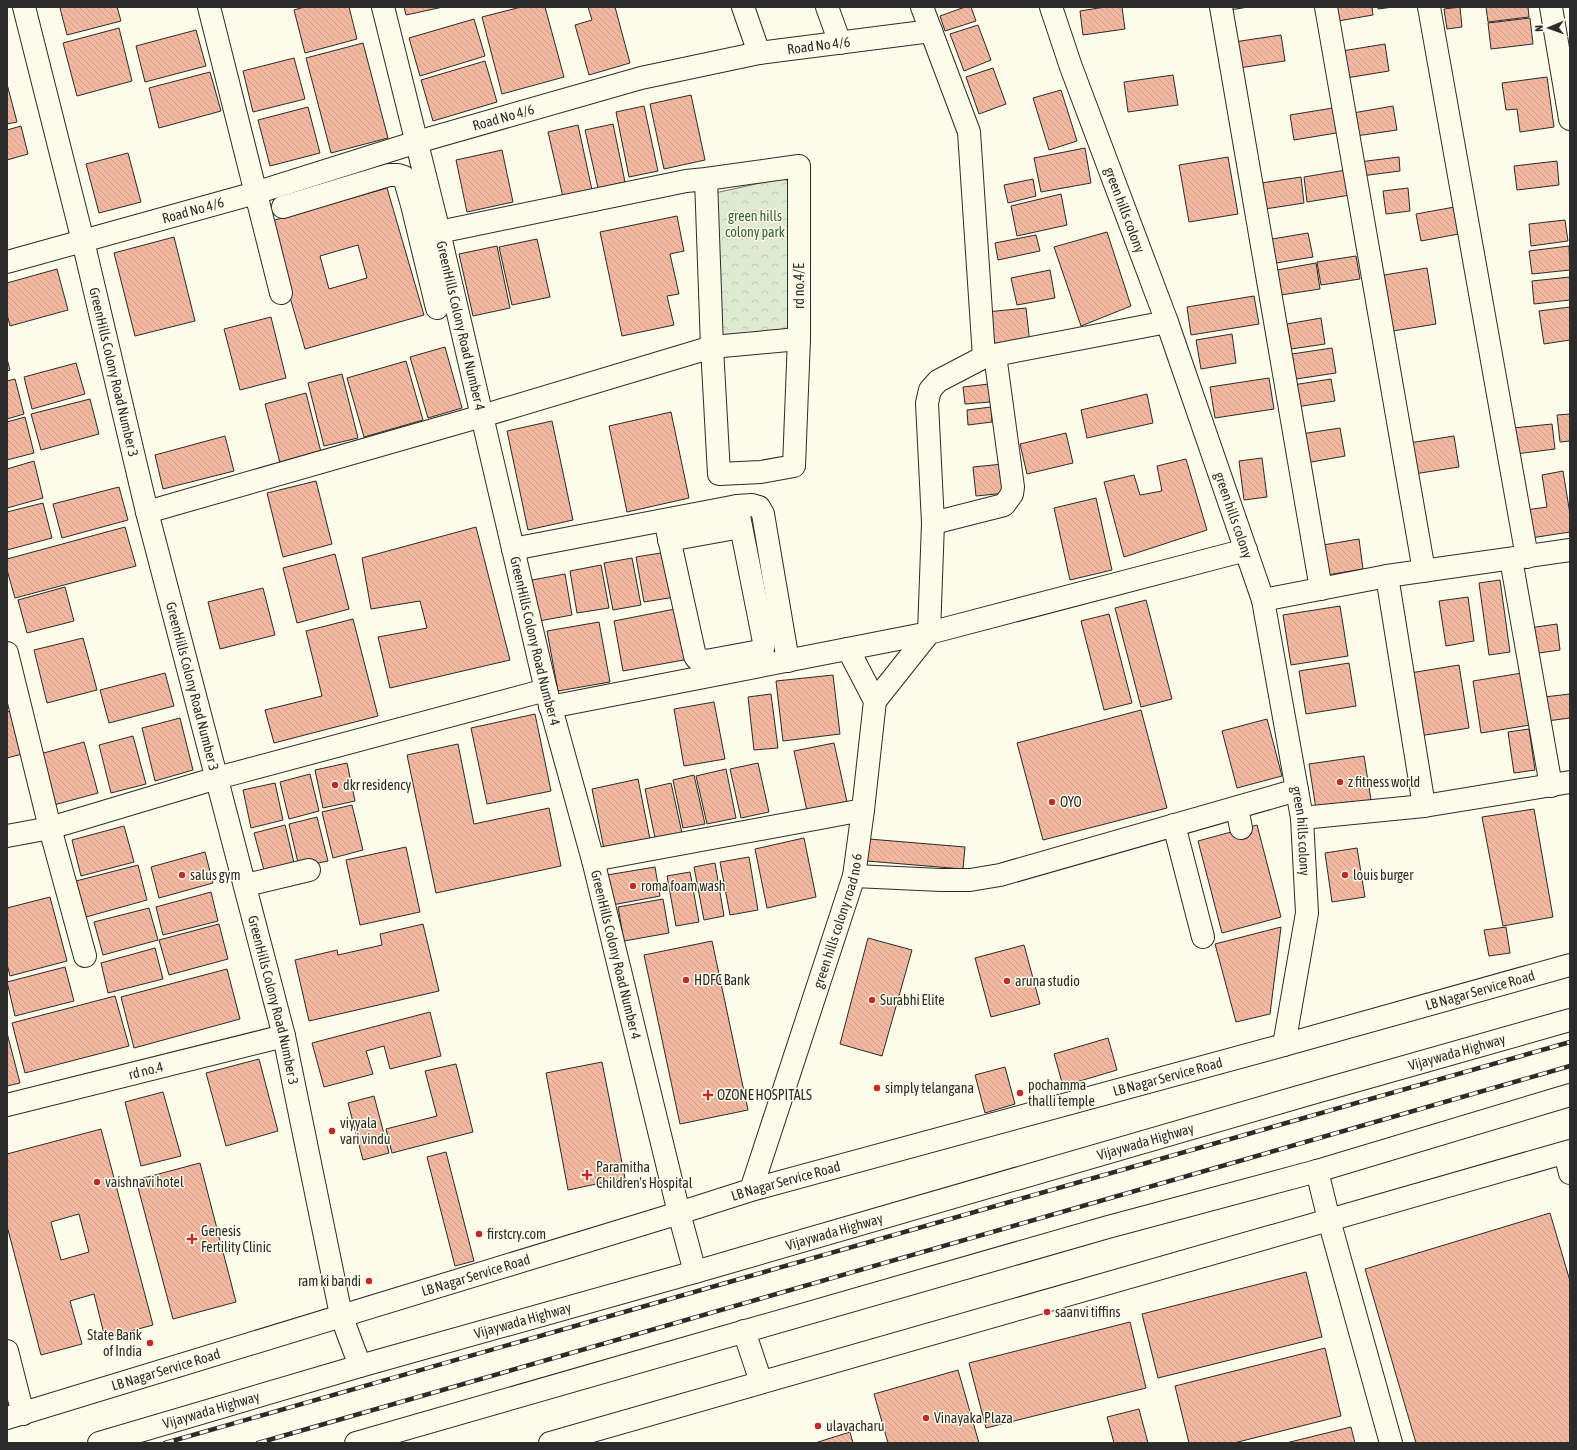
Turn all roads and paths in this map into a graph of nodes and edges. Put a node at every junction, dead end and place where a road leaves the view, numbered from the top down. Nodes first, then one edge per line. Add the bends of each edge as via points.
1 (24, 7) edge
2 (209, 7) edge
3 (383, 7) edge
4 (743, 7) edge
5 (827, 7) edge
6 (922, 7) edge
7 (1051, 7) edge
8 (1221, 7) edge
9 (1326, 7) edge
10 (1429, 7) edge
11 (1551, 7) edge
12 (931, 31) junction
13 (840, 42) junction
14 (759, 53) junction
15 (1570, 119) edge
16 (417, 142) junction
17 (304, 178) junction
18 (706, 179) junction
19 (255, 193) junction
20 (419, 195) junction
21 (310, 199) junction
22 (283, 207) dead end
23 (439, 232) junction
24 (83, 241) junction
25 (7, 262) edge
26 (437, 267) junction
27 (281, 293) dead end
28 (437, 308) dead end
29 (1167, 322) junction
30 (799, 339) junction
31 (712, 347) junction
32 (989, 356) junction
33 (482, 416) junction
34 (147, 512) junction
35 (739, 516) junction
36 (933, 523) junction
37 (667, 530) junction
38 (512, 549) junction
39 (1246, 550) junction
40 (1570, 550) edge
41 (1519, 558) junction
42 (1424, 571) junction
43 (1387, 576) junction
44 (1321, 589) junction
45 (1263, 600) junction
46 (929, 633) junction
47 (848, 649) junction
48 (7, 652) edge
49 (788, 661) junction
50 (548, 698) junction
51 (875, 702) junction
52 (217, 778) junction
53 (1561, 784) edge
54 (1297, 790) junction
55 (1424, 806) junction
56 (864, 810) junction
57 (1302, 818) junction
58 (1174, 825) junction
59 (50, 828) junction
60 (7, 836) edge
61 (593, 860) junction
62 (309, 870) dead end
63 (854, 876) junction
64 (246, 885) junction
65 (1203, 937) dead end
66 (85, 956) dead end
67 (1570, 965) edge
68 (1570, 1020) edge
69 (284, 1036) junction
70 (1284, 1045) junction
71 (1570, 1095) edge
72 (7, 1105) edge
73 (1568, 1159) edge
74 (1317, 1171) junction
75 (751, 1190) junction
76 (679, 1213) junction
77 (1329, 1220) junction
78 (695, 1272) junction
79 (341, 1316) junction
80 (744, 1331) junction
81 (7, 1351) edge
82 (360, 1366) junction
83 (761, 1382) junction
84 (15, 1416) edge
85 (151, 1436) edge
86 (99, 1443) edge
87 (356, 1443) edge
88 (550, 1443) edge
89 (1391, 1443) edge

1 - 24 main road, GreenHills Colony Road Number 3
2 - 19 main road
3 - 16 main road, GreenHills Colony Road Number 4
4 - 14 main road
5 - 13 main road
6 - 12 main road
7 - 29 main road, green hills colony
8 - 44 main road
9 - 42 main road
10 - 41 main road
11 - 15 main road
12 - 13 main road, Road No 4/6
12 - 32 main road via 969,132
13 - 14 main road, Road No 4/6
14 - 16 main road, Road No 4/6 via 641,78
16 - 17 main road, Road No 4/6
16 - 20 main road, GreenHills Colony Road Number 4
17 - 19 main road, Road No 4/6
17 - 21 main road
18 - 23 main road
18 - 30 main road, rd no.4/E via 799,166
18 - 31 main road
19 - 24 main road, Road No 4/6
19 - 27 main road
20 - 21 main road via 404,177 398,175
20 - 23 main road, GreenHills Colony Road Number 4
20 - 26 main road
21 - 22 main road
23 - 26 main road, GreenHills Colony Road Number 4
24 - 25 main road, Road No 4/6
24 - 34 main road, GreenHills Colony Road Number 3
26 - 28 main road
26 - 33 main road, GreenHills Colony Road Number 4
29 - 32 main road
29 - 39 main road, green hills colony
30 - 31 main road
30 - 31 main road, rd no.4/E via 794,466 761,472 719,474
31 - 33 main road
32 - 36 main road via 938,381 930,390 927,403
32 - 36 main road via 1013,487 1012,494 1004,505
33 - 34 main road
33 - 38 main road, GreenHills Colony Road Number 4
34 - 52 main road, GreenHills Colony Road Number 3
35 - 37 main road via 705,527
35 - 37 main road via 764,642 760,651 706,661 697,659
35 - 49 main road via 752,505 759,507 763,514
36 - 46 main road
37 - 38 main road
38 - 50 main road, GreenHills Colony Road Number 4
39 - 45 main road, green hills colony
39 - 46 main road
40 - 41 main road
41 - 42 main road
41 - 53 main road
42 - 43 main road
43 - 44 main road
43 - 55 main road
44 - 45 main road
45 - 54 main road, green hills colony
46 - 47 main road
46 - 51 main road
47 - 49 main road
47 - 51 main road
48 - 59 main road
49 - 50 main road
50 - 52 main road
50 - 61 main road, GreenHills Colony Road Number 4
51 - 56 main road, green hills colony road no 6
52 - 59 main road
52 - 64 main road, GreenHills Colony Road Number 3
53 - 55 main road
54 - 57 main road, green hills colony
54 - 58 main road via 1239,818
55 - 57 main road
56 - 61 main road
56 - 63 main road, green hills colony road no 6
57 - 70 main road, green hills colony via 1307,914
58 - 63 main road via 1000,875 970,880
58 - 65 main road
59 - 60 main road
59 - 66 main road
61 - 76 main road, GreenHills Colony Road Number 4
62 - 64 main road
63 - 75 main road, green hills colony road no 6
64 - 69 main road, GreenHills Colony Road Number 3
67 - 70 main road, LB Nagar Service Road
68 - 78 main road, Vijaywada Highway
69 - 72 main road, rd no.4
69 - 79 main road, GreenHills Colony Road Number 3
70 - 75 main road, LB Nagar Service Road
71 - 74 main road
73 - 77 main road
74 - 77 main road
74 - 80 main road via 1108,1227
75 - 76 main road, LB Nagar Service Road
76 - 78 main road, GreenHills Colony Road Number 4
76 - 79 main road, LB Nagar Service Road
77 - 83 main road
77 - 89 main road
78 - 82 main road, Vijaywada Highway
79 - 82 main road, GreenHills Colony Road Number 3
79 - 84 main road, LB Nagar Service Road
80 - 83 main road
80 - 87 main road
81 - 84 main road
82 - 85 main road, Vijaywada Highway
83 - 88 main road
85 - 86 main road, Vijaywada Highway

